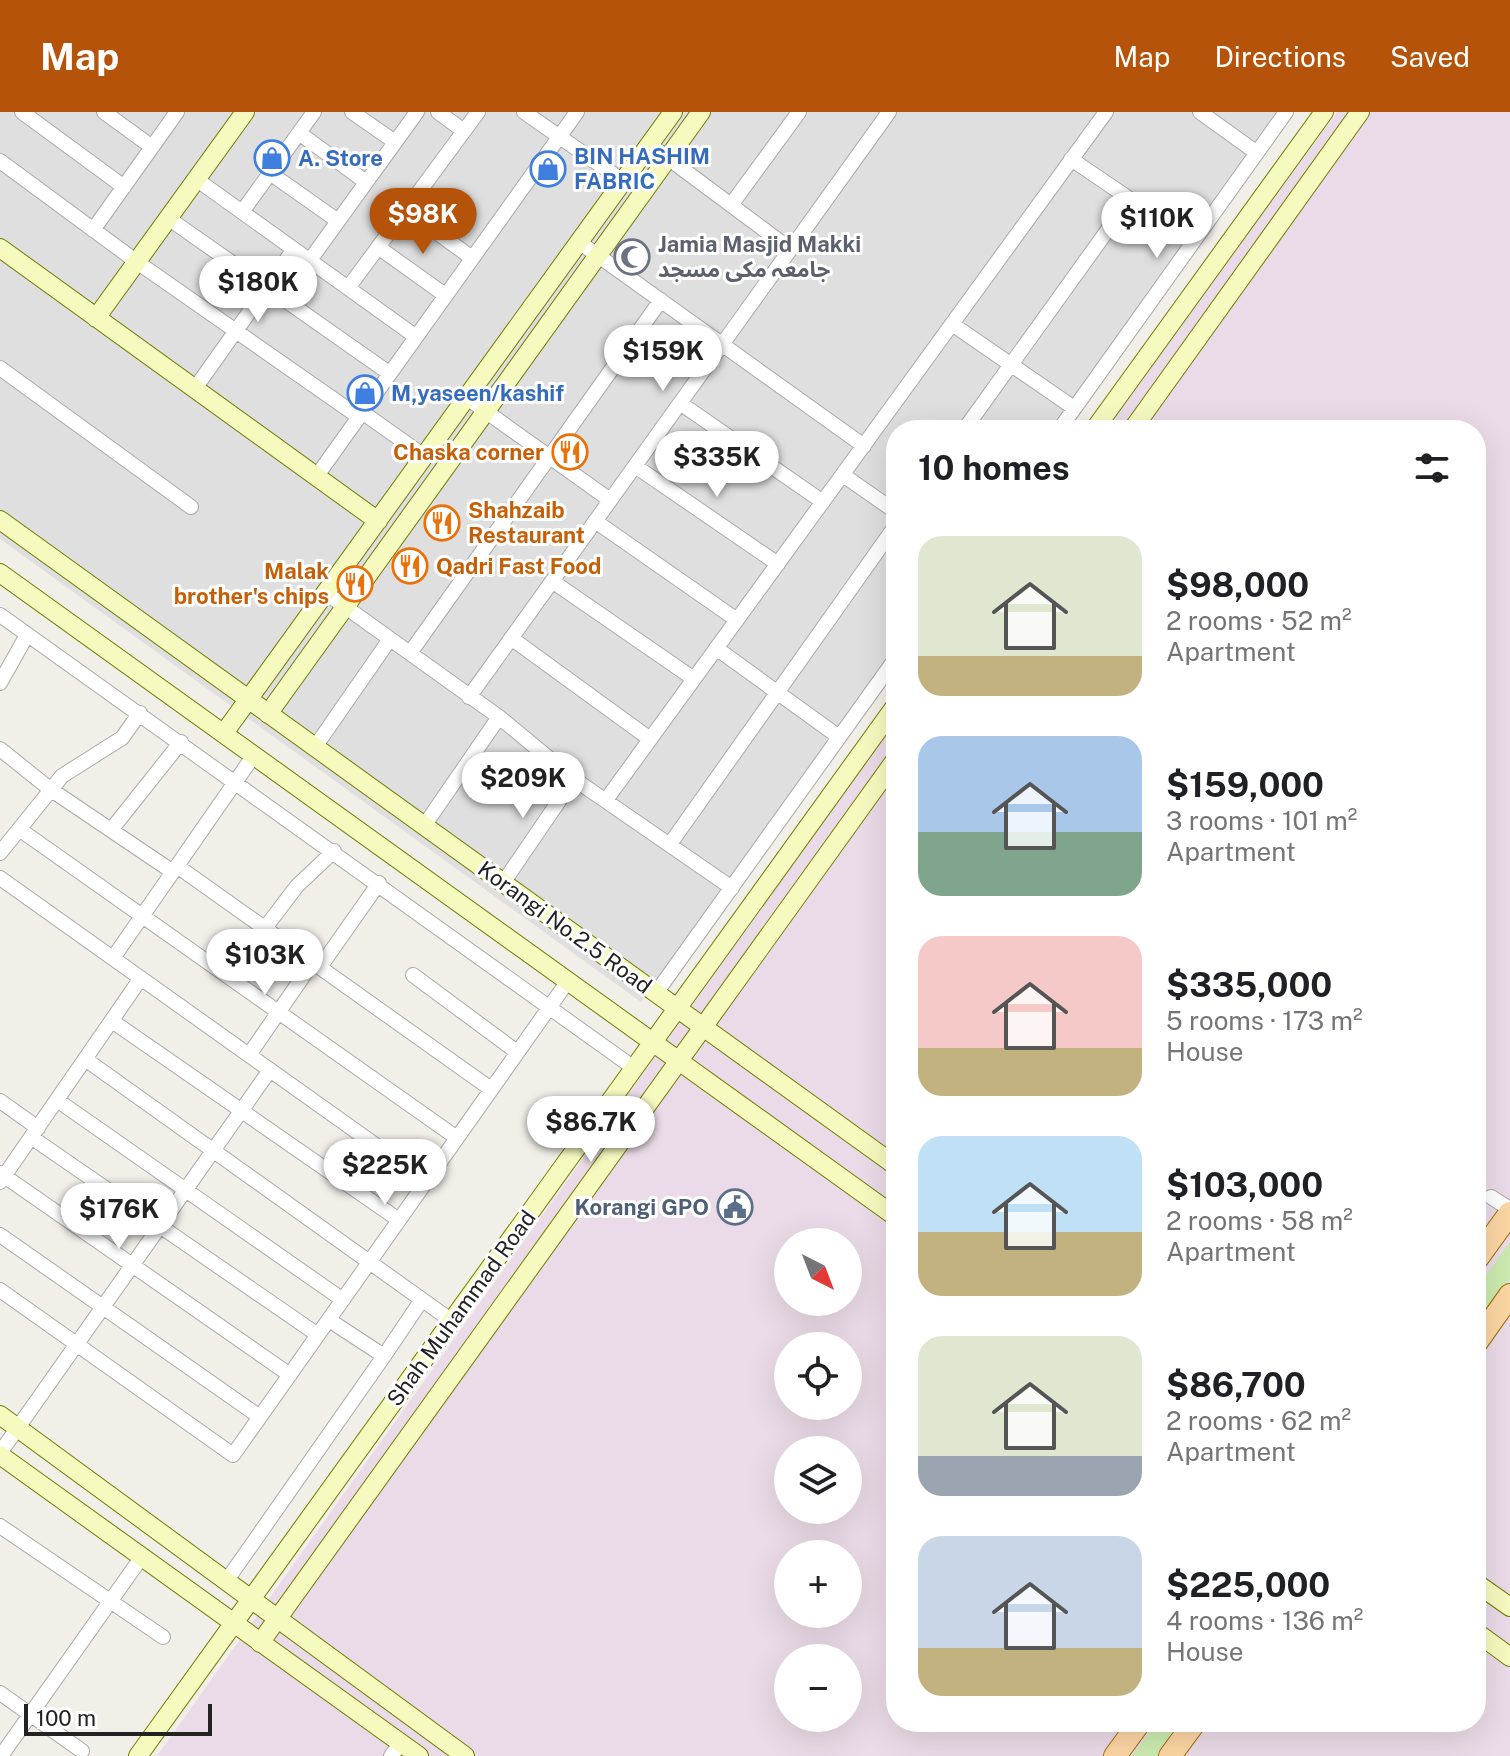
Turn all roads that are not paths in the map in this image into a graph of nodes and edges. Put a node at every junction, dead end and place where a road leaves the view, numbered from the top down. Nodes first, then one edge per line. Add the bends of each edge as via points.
1 (22, 112) edge
2 (104, 112) edge
3 (177, 112) edge
4 (245, 112) edge
5 (314, 112) edge
6 (352, 112) edge
7 (417, 112) edge
8 (438, 112) edge
9 (478, 112) edge
10 (524, 112) edge
11 (577, 112) edge
12 (673, 112) edge
13 (701, 112) edge
14 (799, 112) edge
15 (889, 112) edge
16 (1106, 112) edge
17 (1200, 112) edge
18 (1286, 112) edge
19 (1324, 112) edge
20 (1360, 112) edge
21 (464, 131) junction
22 (299, 133) junction
23 (559, 137) junction
24 (395, 142) junction
25 (649, 144) junction
26 (152, 147) junction
27 (1257, 153) junction
28 (668, 158) junction
29 (1071, 159) junction
30 (0, 161) edge
31 (270, 173) junction
32 (196, 179) junction
33 (623, 181) junction
34 (366, 182) junction
35 (124, 187) junction
36 (1130, 199) junction
37 (731, 205) junction
38 (406, 210) junction
39 (242, 212) junction
40 (168, 218) junction
41 (338, 221) junction
42 (93, 230) junction
43 (579, 242) junction
44 (1193, 242) junction
45 (378, 247) junction
46 (0, 248) edge
47 (294, 249) junction
48 (790, 249) junction
49 (599, 255) junction
50 (472, 258) junction
51 (310, 260) junction
52 (137, 262) junction
53 (267, 287) junction
54 (348, 288) junction
55 (445, 295) junction
56 (661, 300) junction
57 (96, 318) junction
58 (952, 324) junction
59 (235, 331) junction
60 (415, 336) junction
61 (722, 344) junction
62 (1011, 365) junction
63 (0, 368) edge
64 (389, 373) junction
65 (196, 387) junction
66 (467, 398) junction
67 (680, 403) junction
68 (1074, 408) junction
69 (1109, 409) junction
70 (488, 413) junction
71 (360, 414) junction
72 (971, 420) edge
73 (1066, 420) edge
74 (1101, 420) edge
75 (1123, 420) edge
76 (1139, 420) edge
77 (864, 446) junction
78 (424, 456) junction
79 (550, 457) junction
80 (635, 466) junction
81 (843, 475) junction
82 (316, 477) junction
83 (610, 500) junction
84 (823, 502) junction
85 (886, 505) edge
86 (191, 507) dead end
87 (0, 520) edge
88 (378, 521) junction
89 (595, 521) junction
90 (886, 539) edge
91 (778, 564) junction
92 (0, 573) edge
93 (552, 581) junction
94 (326, 593) junction
95 (346, 607) junction
96 (0, 615) edge
97 (737, 620) junction
98 (27, 635) junction
99 (511, 638) junction
100 (390, 639) junction
101 (716, 648) junction
102 (410, 653) junction
103 (886, 672) edge
104 (694, 679) junction
105 (0, 683) edge
106 (776, 692) junction
107 (469, 697) junction
108 (249, 700) junction
109 (140, 713) junction
110 (268, 714) junction
111 (499, 717) junction
112 (886, 719) edge
113 (224, 733) junction
114 (839, 737) junction
115 (650, 739) junction
116 (181, 742) junction
117 (315, 747) junction
118 (0, 749) edge
119 (254, 755) junction
120 (886, 773) edge
121 (574, 779) junction
122 (236, 781) junction
123 (50, 789) junction
124 (606, 800) junction
125 (424, 826) junction
126 (19, 829) junction
127 (111, 830) junction
128 (670, 844) junction
129 (334, 851) junction
130 (0, 853) edge
131 (175, 869) junction
132 (0, 878) edge
133 (379, 883) junction
134 (503, 883) junction
135 (732, 888) junction
136 (143, 915) junction
137 (265, 928) junction
138 (113, 958) junction
139 (317, 965) junction
140 (413, 975) dead end
141 (141, 978) junction
142 (568, 981) junction
143 (656, 993) junction
144 (550, 1006) junction
145 (677, 1008) junction
146 (278, 1011) junction
147 (112, 1021) junction
148 (704, 1028) junction
149 (653, 1042) junction
150 (517, 1052) junction
151 (249, 1055) junction
152 (85, 1059) junction
153 (678, 1061) junction
154 (634, 1068) junction
155 (270, 1070) junction
156 (491, 1089) junction
157 (57, 1100) junction
158 (0, 1101) edge
159 (241, 1111) junction
160 (35, 1132) junction
161 (457, 1138) junction
162 (213, 1151) junction
163 (886, 1159) edge
164 (1, 1177) edge
165 (426, 1181) junction
166 (185, 1190) junction
167 (1491, 1197) dead end
168 (886, 1210) edge
169 (1510, 1211) edge
170 (399, 1220) junction
171 (160, 1226) junction
172 (0, 1235) edge
173 (1486, 1246) edge
174 (368, 1263) junction
175 (132, 1265) junction
176 (0, 1290) edge
177 (1510, 1295) edge
178 (343, 1300) junction
179 (421, 1301) junction
180 (103, 1307) junction
181 (329, 1320) junction
182 (452, 1321) junction
183 (1486, 1329) edge
184 (318, 1335) junction
185 (77, 1344) junction
186 (384, 1356) junction
187 (290, 1375) junction
188 (0, 1415) edge
189 (260, 1417) junction
190 (17, 1427) junction
191 (0, 1454) edge
192 (0, 1526) edge
193 (141, 1558) junction
194 (227, 1580) junction
195 (1486, 1590) edge
196 (252, 1598) junction
197 (112, 1602) junction
198 (1510, 1607) edge
199 (279, 1618) junction
200 (233, 1624) junction
201 (163, 1637) dead end
202 (1486, 1639) edge
203 (260, 1643) junction
204 (1510, 1657) edge
205 (0, 1693) edge
206 (31, 1715) junction
207 (1133, 1732) edge
208 (1188, 1732) edge
209 (396, 1750) edge
210 (82, 1751) dead end
211 (1, 1756) edge
212 (138, 1756) edge
213 (419, 1756) edge
214 (465, 1756) edge
215 (1115, 1756) edge
216 (1170, 1756) edge

1 - 35 street
2 - 26 street
3 - 26 street
4 - 32 street
5 - 22 street
6 - 24 street
7 - 24 street
8 - 21 street
9 - 21 street
10 - 23 street
11 - 23 street
12 - 25 street
13 - 28 street
14 - 37 street
15 - 48 street
16 - 29 street
17 - 27 street
18 - 27 street
19 - 69 street
20 - 76 street
21 - 38 street
22 - 31 street
22 - 34 street
23 - 33 street
23 - 50 street
24 - 34 street
25 - 28 street
25 - 33 street
26 - 35 street
27 - 44 street
28 - 37 street
28 - 49 street
29 - 36 street
29 - 58 street
30 - 42 street
31 - 39 street
31 - 41 street
32 - 39 street
32 - 40 street
33 - 43 street
34 - 41 street
35 - 42 street
36 - 44 street
36 - 62 street
37 - 48 street
38 - 45 street
38 - 50 street
39 - 47 street
40 - 52 street
40 - 53 street
41 - 51 street
42 - 52 street
43 - 49 street
43 - 66 street
44 - 68 street
45 - 54 street
45 - 55 street
46 - 57 street
47 - 51 street
47 - 53 street
48 - 61 street
49 - 56 street
49 - 70 street
50 - 55 street
51 - 54 street
52 - 57 street
52 - 59 street
53 - 59 street
53 - 64 street
54 - 60 street
55 - 60 street
56 - 61 street
56 - 79 street
57 - 65 street
58 - 62 street
58 - 77 street
59 - 65 street
59 - 71 street
60 - 64 street
61 - 67 street
61 - 77 street
62 - 68 street
62 - 72 street
63 - 86 street
64 - 71 street
65 - 82 street
66 - 70 street
66 - 78 street
67 - 80 street
67 - 84 street
68 - 73 street
69 - 74 street
69 - 75 street
70 - 79 street
70 - 95 street
71 - 78 street
71 - 82 street
77 - 81 street
78 - 88 street
79 - 83 street
79 - 102 street
80 - 83 street
80 - 91 street
81 - 84 street
81 - 85 street
82 - 88 street
83 - 89 street
84 - 91 street
87 - 108 street, Korangi No.2.5 Road
88 - 94 street
89 - 93 street
89 - 97 street
90 - 106 street
91 - 97 street
92 - 113 street, Korangi No.2.5 Road
93 - 99 street
93 - 104 street
94 - 95 street
94 - 108 street
95 - 100 street
95 - 110 street
96 - 98 street
97 - 101 street
98 - 105 street
98 - 109 street
99 - 107 street
99 - 115 street
100 - 102 street
100 - 117 street
101 - 104 street
101 - 106 street
102 - 107 street
103 - 114 street
104 - 115 street
106 - 114 street
106 - 128 street
107 - 111 street
108 - 110 street, Korangi No.2.5 Road
108 - 113 street
109 - 116 street
109 - 123 street via 122,738
110 - 117 street, Korangi No.2.5 Road
111 - 121 street
111 - 125 street
112 - 145 street, Shah Muhammad Road
113 - 119 street, Korangi No.2.5 Road
114 - 135 street
115 - 124 street
116 - 122 street
116 - 127 street
117 - 125 street, Korangi No.2.5 Road
118 - 123 street
119 - 122 street
119 - 142 street, Korangi No.2.5 Road
120 - 148 street, Shah Muhammad Road
121 - 124 street
121 - 134 street
122 - 129 street
122 - 131 street
123 - 126 street
123 - 127 street
124 - 128 street
125 - 134 street, Korangi No.2.5 Road
126 - 130 street
126 - 136 street
127 - 131 street
128 - 135 street
129 - 133 street
129 - 137 street via 297,886
131 - 136 street
131 - 137 street
132 - 138 street
133 - 139 street
133 - 144 street
134 - 143 street, Korangi No.2.5 Road
135 - 143 street
136 - 138 street
136 - 146 street
137 - 139 street
138 - 141 street
139 - 146 street
139 - 156 street
140 - 150 street
141 - 147 street
141 - 151 street
142 - 144 street
142 - 149 street, Korangi No.2.5 Road
143 - 145 street, Korangi No.2.5 Road
144 - 150 street
144 - 154 street
145 - 148 street, Korangi No.2.5 Road
145 - 149 street, Shah Muhammad Road
146 - 151 street
146 - 161 street
147 - 152 street
147 - 159 street
148 - 153 street, Shah Muhammad Road
148 - 163 street, Korangi No.2.5 Road
149 - 153 street, Korangi No.2.5 Road
149 - 154 street, Shah Muhammad Road
150 - 156 street
151 - 155 street
152 - 157 street
152 - 162 street
153 - 168 street, Korangi No.2.5 Road
153 - 199 street, Shah Muhammad Road
154 - 182 street, Shah Muhammad Road
155 - 159 street
155 - 165 street
156 - 161 street
157 - 160 street
157 - 166 street
158 - 160 street
159 - 162 street
159 - 170 street
160 - 164 street
160 - 171 street
161 - 165 street
162 - 166 street
162 - 174 street
164 - 175 street
165 - 170 street
166 - 171 street
166 - 178 street
167 - 169 street
169 - 173 main road
170 - 174 street
171 - 175 street
171 - 184 street
172 - 180 street
174 - 178 street
174 - 179 street
175 - 180 street
175 - 187 street
176 - 185 street
177 - 183 main road
178 - 181 street
179 - 182 street
179 - 186 street
180 - 185 street
180 - 189 street
181 - 184 street
181 - 186 street
182 - 196 street, Shah Muhammad Road
184 - 187 street
185 - 189 street via 233,1455
185 - 190 street
186 - 194 street
187 - 189 street
188 - 190 street
190 - 191 street
190 - 194 street
191 - 193 street
192 - 197 street
193 - 197 street
193 - 200 street
194 - 196 street
195 - 198 street
196 - 199 street
196 - 200 street, Shah Muhammad Road
197 - 201 street
197 - 206 street
199 - 203 street, Shah Muhammad Road
199 - 214 street
200 - 203 street
200 - 212 street, Shah Muhammad Road
202 - 204 street
203 - 209 street
205 - 206 street
206 - 210 street
206 - 211 street
207 - 215 main road
208 - 216 main road
209 - 213 street

